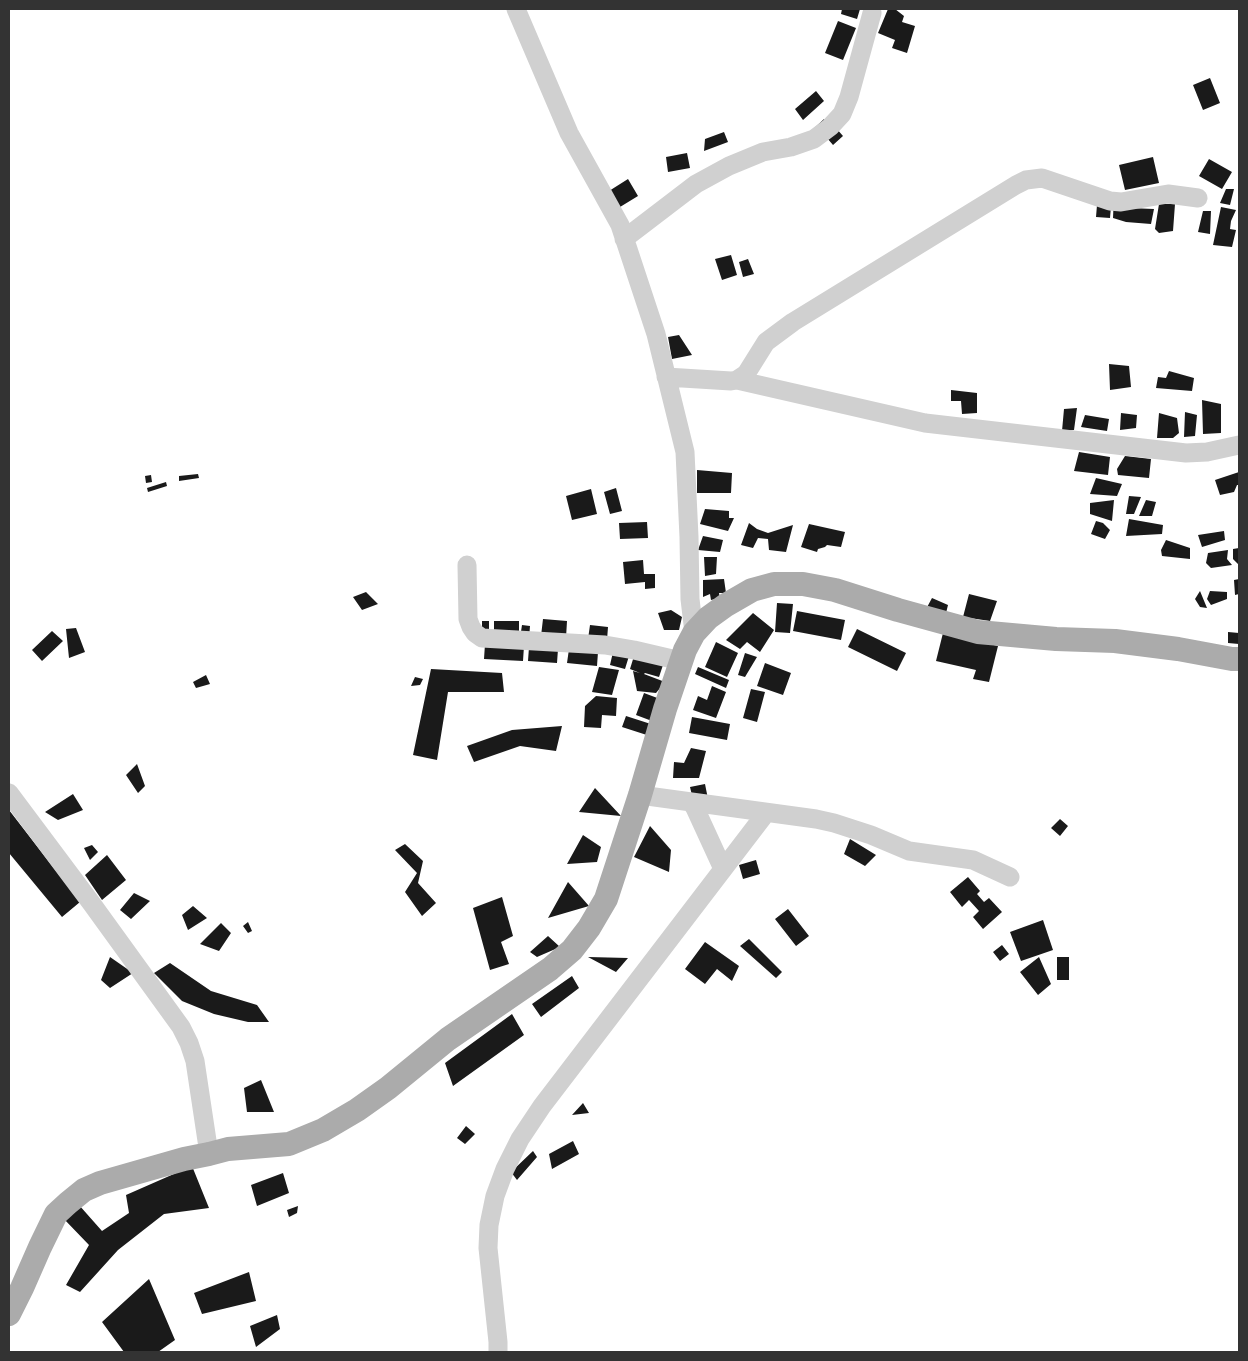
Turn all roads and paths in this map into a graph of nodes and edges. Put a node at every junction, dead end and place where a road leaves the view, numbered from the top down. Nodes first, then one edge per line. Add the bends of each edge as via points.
1 (516, 9) edge
2 (872, 13) dead end
3 (1198, 198) dead end
4 (624, 238) junction
5 (666, 377) junction
6 (737, 380) junction
7 (1239, 446) edge
8 (467, 565) dead end
9 (694, 633) junction
10 (1239, 659) edge
11 (680, 661) junction
12 (9, 793) edge
13 (640, 795) junction
14 (691, 802) junction
15 (766, 813) junction
16 (723, 870) junction
17 (1010, 877) dead end
18 (209, 1154) junction
19 (9, 1314) edge
20 (498, 1352) edge

1 - 4 street via 569,133
2 - 4 street via 849,97 842,114 830,127 814,139 763,152 720,170
3 - 6 street via 1168,194 1110,201 1042,178 1026,180 782,330 766,342 746,374
4 - 5 street via 656,334
5 - 6 street
5 - 9 street via 684,452
6 - 7 street via 925,424 1186,454
8 - 11 street via 468,620 475,634 482,638 606,645
9 - 10 main road via 714,613 752,590 774,584 803,584 835,590 978,632 1115,641
9 - 11 main road
11 - 13 main road
12 - 18 street via 181,1027 195,1061
13 - 14 street
13 - 18 main road via 606,899 572,950 550,969 448,1039 357,1110 323,1130 289,1144 228,1149
14 - 15 street
14 - 16 street
15 - 16 street
15 - 17 street via 834,823 909,851 973,860
16 - 20 street via 542,1106 505,1169 495,1196 488,1248
18 - 19 main road via 84,1190 56,1214

